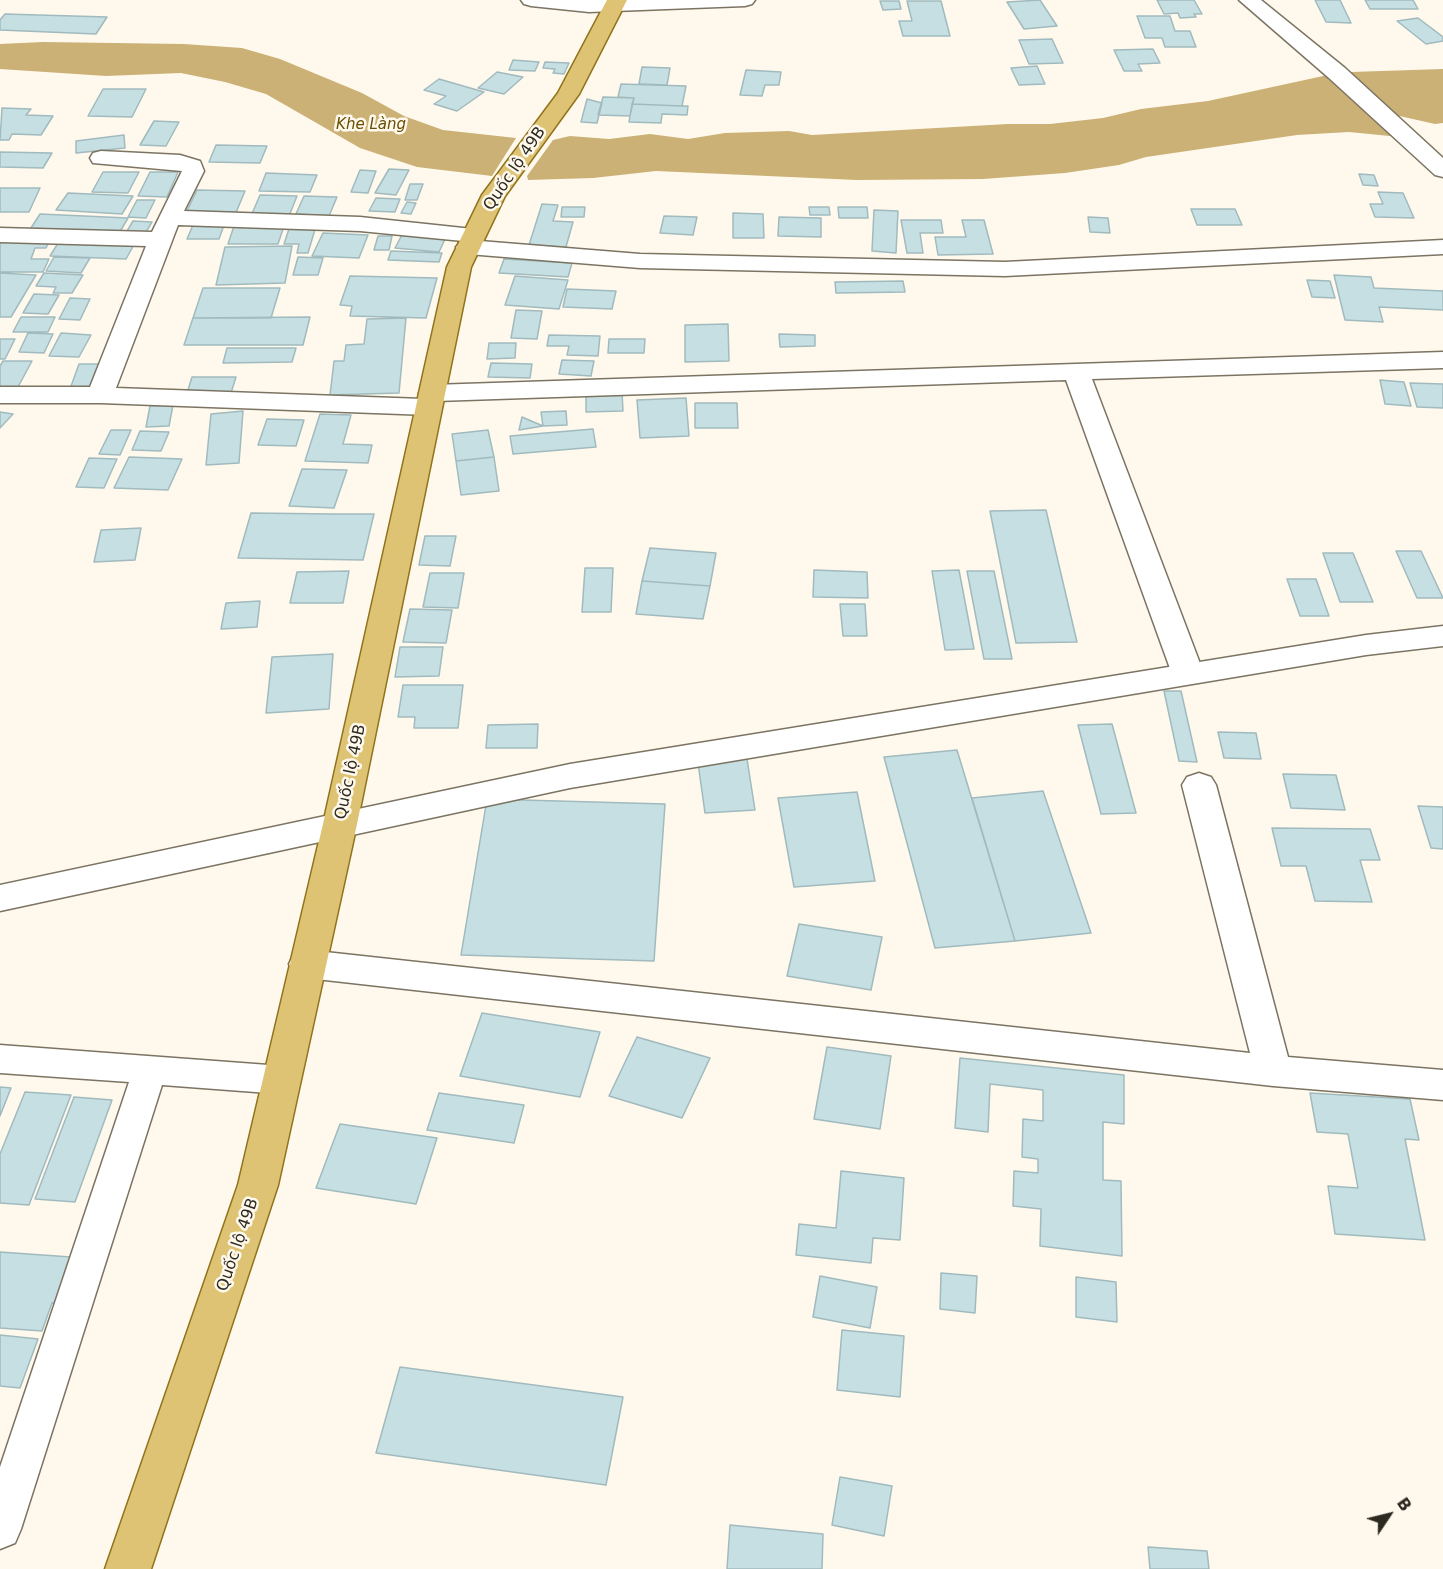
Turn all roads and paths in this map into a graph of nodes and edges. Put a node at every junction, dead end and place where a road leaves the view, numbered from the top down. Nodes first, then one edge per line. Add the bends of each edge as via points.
1 (531, 0) edge
2 (745, 0) edge
3 (1250, 0) edge
4 (616, 2) edge
5 (101, 158) dead end
6 (1443, 170) edge
7 (165, 229) junction
8 (0, 235) edge
9 (471, 241) junction
10 (1443, 247) edge
11 (1443, 360) edge
12 (1076, 373) junction
13 (0, 394) edge
14 (100, 395) junction
15 (431, 400) junction
16 (1443, 636) edge
17 (1188, 674) junction
18 (1199, 784) dead end
19 (340, 824) junction
20 (0, 898) edge
21 (307, 964) junction
22 (0, 1059) edge
23 (150, 1070) junction
24 (1273, 1071) junction
25 (282, 1080) junction
26 (1443, 1085) edge
27 (0, 1529) edge
28 (128, 1569) edge

1 - 4 street via 568,6
2 - 4 street
3 - 6 street
4 - 9 main road, Quốc lộ 49B via 568,94 494,195
5 - 7 street via 192,166 191,176
7 - 8 street
7 - 9 street via 354,222 402,225
7 - 14 street
9 - 10 street via 640,261 1005,268
9 - 15 main road, Quốc lộ 49B via 459,267
11 - 12 street
12 - 15 street
12 - 17 street
13 - 14 street
14 - 15 street
15 - 19 main road, Quốc lộ 49B
16 - 17 street
17 - 19 street via 570,776
18 - 24 street
19 - 20 street
19 - 21 main road, Quốc lộ 49B
21 - 24 street
21 - 25 main road, Quốc lộ 49B
22 - 23 lane
23 - 25 lane
23 - 27 lane
24 - 26 street
25 - 28 main road, Quốc lộ 49B via 258,1185

